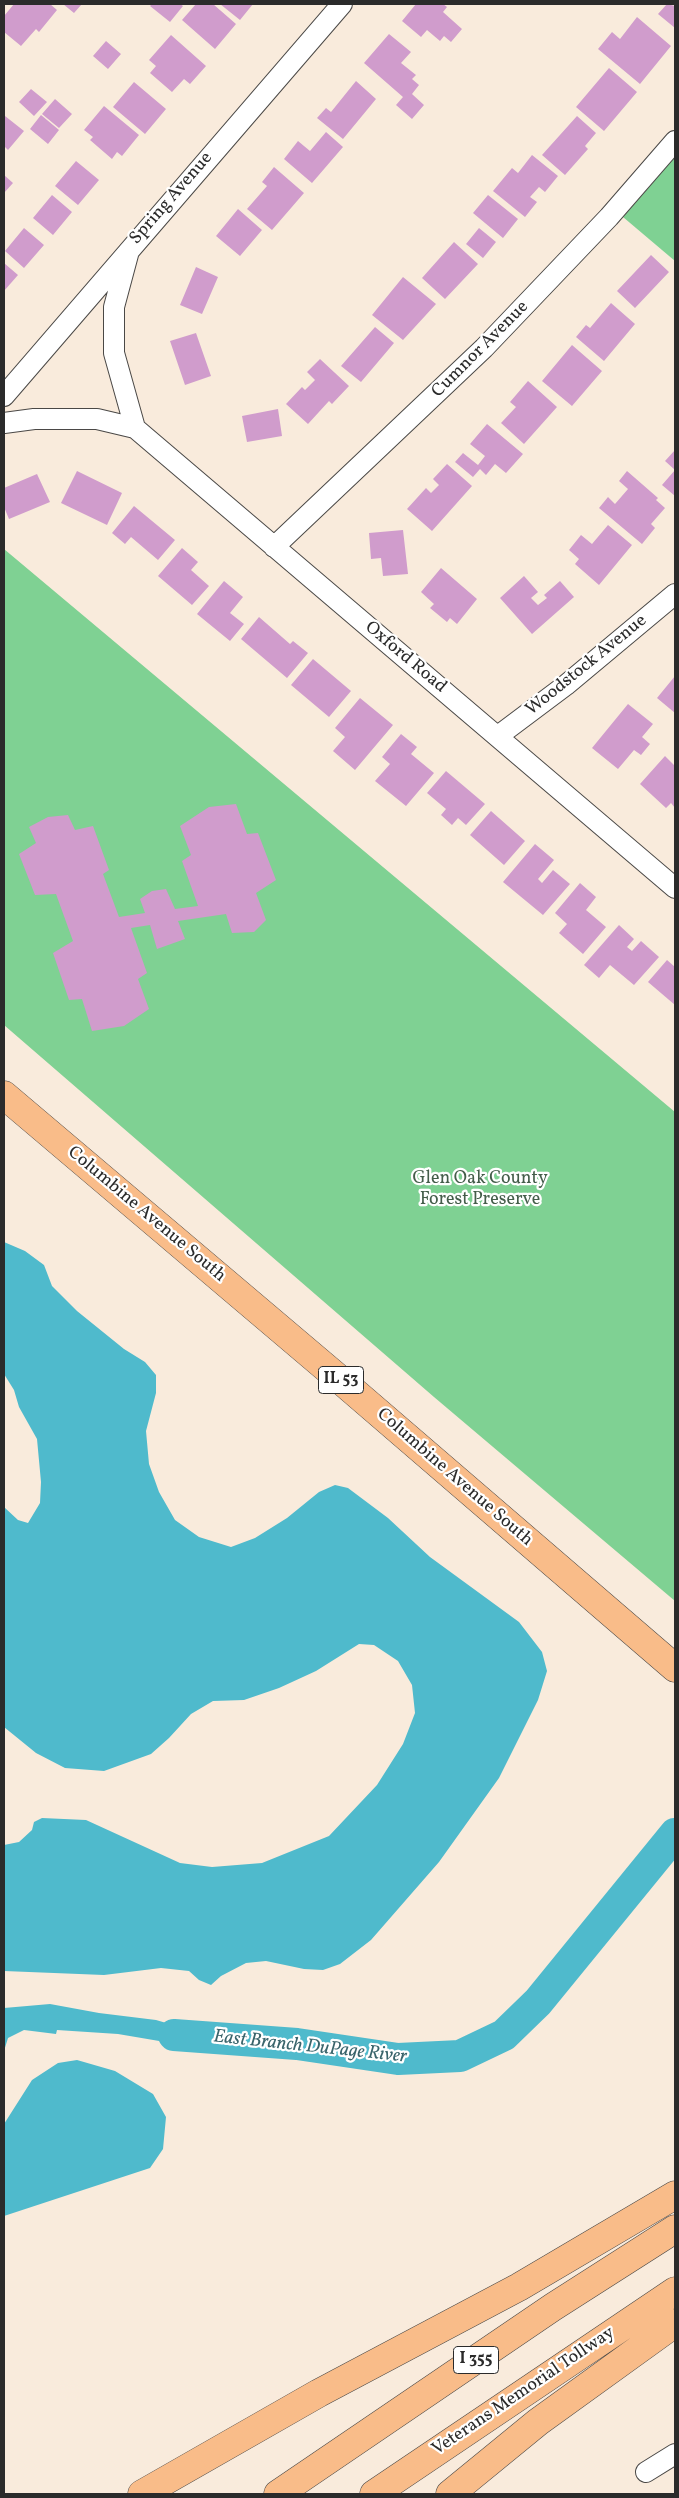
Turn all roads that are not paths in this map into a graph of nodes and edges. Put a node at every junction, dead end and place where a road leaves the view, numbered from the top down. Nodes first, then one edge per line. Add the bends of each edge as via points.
1 (342, 4) edge
2 (675, 141) edge
3 (130, 247) junction
4 (4, 396) edge
5 (4, 423) edge
6 (135, 428) junction
7 (274, 547) junction
8 (675, 594) edge
9 (498, 736) junction
10 (675, 888) edge
11 (4, 1095) edge
12 (675, 1668) edge
13 (675, 2195) edge
14 (675, 2229) edge
15 (675, 2291) edge
16 (675, 2323) edge
17 (675, 2454) edge
18 (646, 2472) dead end
19 (142, 2494) edge
20 (278, 2494) edge
21 (374, 2494) edge
22 (450, 2494) edge

1 - 3 street, Spring Avenue
2 - 7 street, Cumnor Avenue via 609,217 484,348
3 - 4 street, Spring Avenue
3 - 6 street via 114,307 114,353
5 - 6 street, Oxford Road via 34,419 97,419
6 - 7 street, Oxford Road
7 - 9 street, Oxford Road
8 - 9 street, Woodstock Avenue via 580,674
9 - 10 street, Oxford Road
11 - 12 main road, Columbine Avenue South / IL 53
13 - 19 main road via 519,2287 319,2393
14 - 20 main road, I 355 via 553,2307
15 - 21 main road, Veterans Memorial Tollway
16 - 22 main road via 538,2422
17 - 18 street

